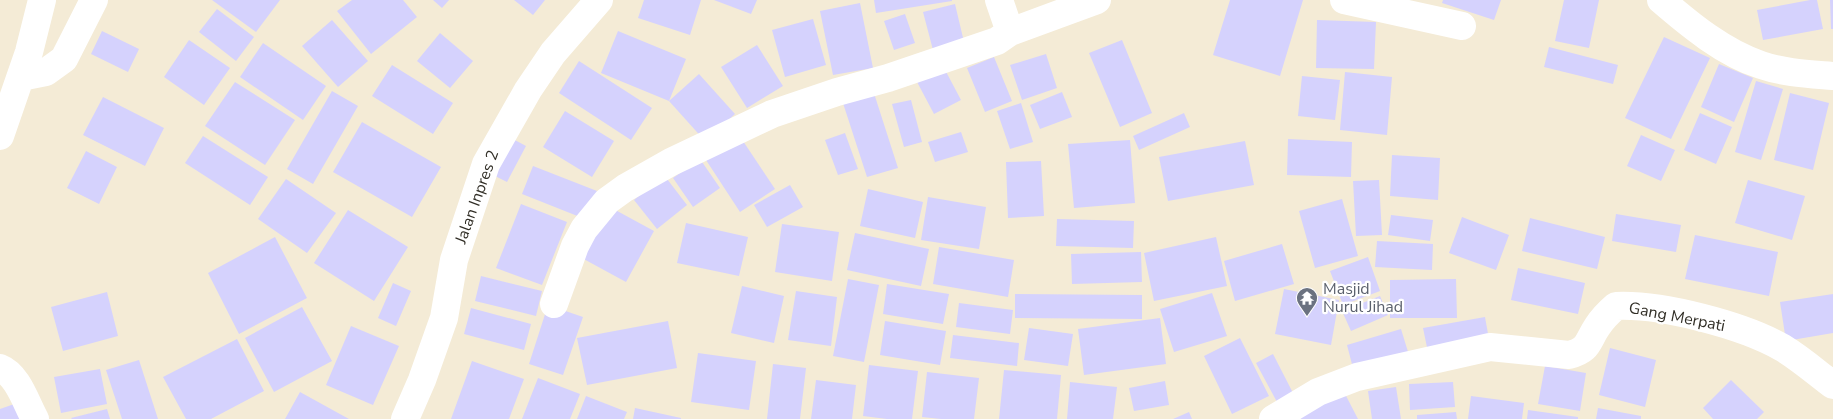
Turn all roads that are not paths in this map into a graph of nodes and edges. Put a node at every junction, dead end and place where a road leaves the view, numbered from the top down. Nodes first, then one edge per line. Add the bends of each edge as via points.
1 (42, 0) edge
2 (94, 0) edge
3 (599, 0) edge
4 (999, 0) edge
5 (1096, 0) edge
6 (1344, 0) edge
7 (1661, 0) edge
8 (1462, 26) dead end
9 (1010, 32) junction
10 (1833, 76) edge
11 (21, 77) junction
12 (0, 136) edge
13 (554, 304) dead end
14 (0, 368) edge
15 (1833, 385) edge
16 (35, 419) edge
17 (405, 419) edge
18 (1273, 419) edge

1 - 11 street
2 - 11 street via 64,59 46,72
3 - 17 street, Jalan Inpres 2 via 553,52 486,164 454,260 444,318
4 - 9 street
5 - 9 street
6 - 8 street
7 - 10 street via 1718,45 1760,65
9 - 13 street via 997,40 888,78 772,114 625,188 607,201 584,228
11 - 12 street
14 - 16 street via 16,382
15 - 18 street, Gang Merpati via 1784,349 1756,335 1712,320 1635,305 1616,306 1578,353 1569,355 1490,347 1350,379 1318,392

